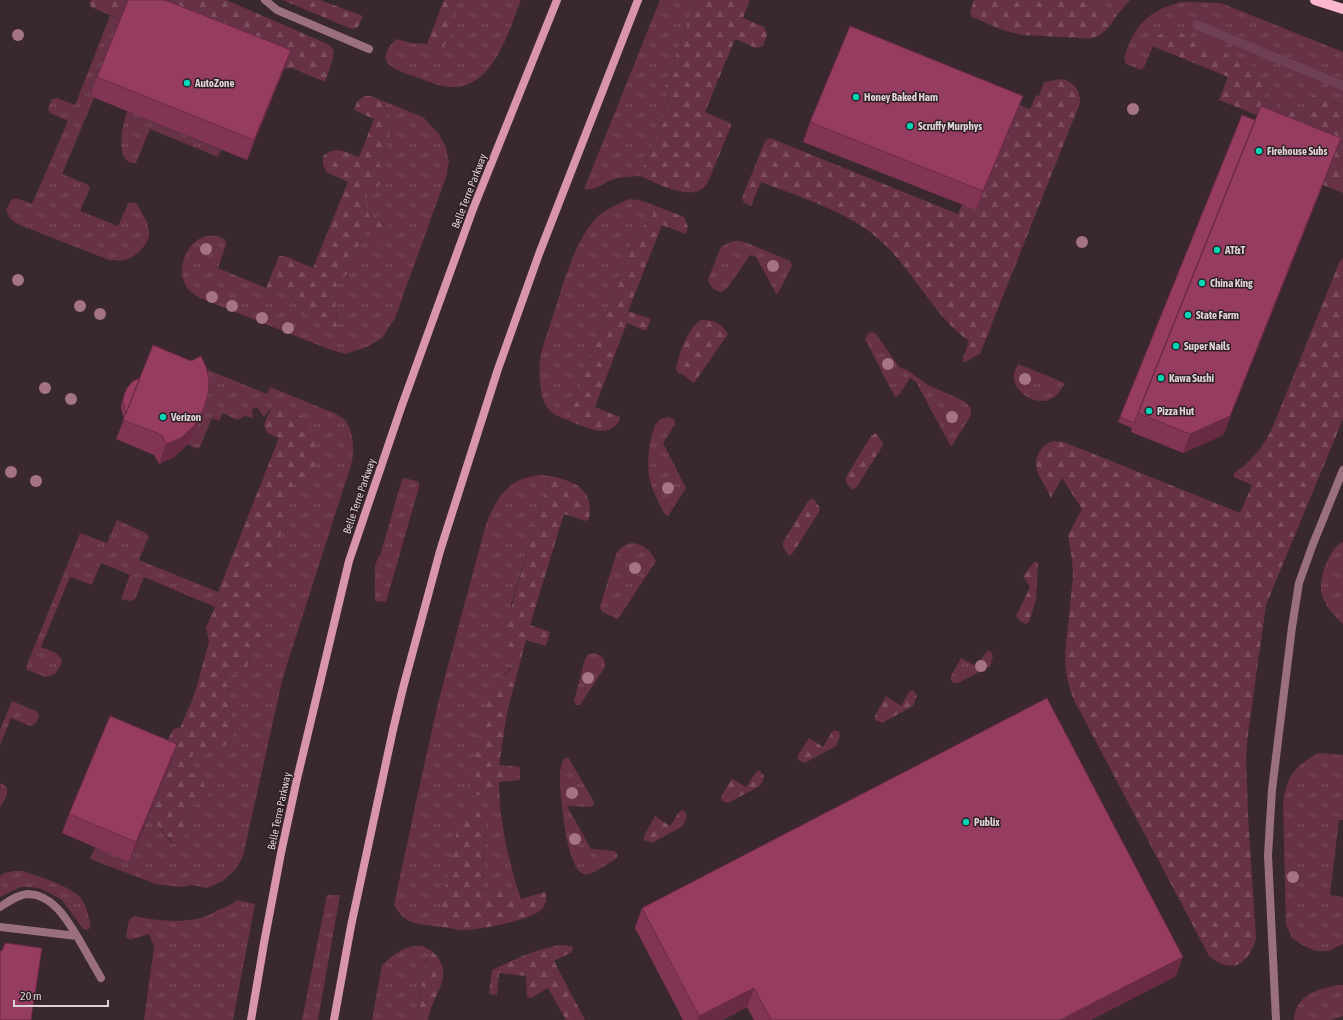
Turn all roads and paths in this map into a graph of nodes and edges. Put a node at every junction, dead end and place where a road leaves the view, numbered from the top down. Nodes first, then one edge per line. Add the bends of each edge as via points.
1 (265, 0) edge
2 (557, 0) edge
3 (638, 0) edge
4 (1314, 0) edge
5 (1343, 9) edge
6 (369, 49) dead end
7 (1343, 470) edge
8 (0, 907) edge
9 (0, 926) edge
10 (77, 936) junction
11 (101, 978) dead end
12 (251, 1020) edge
13 (334, 1020) edge
14 (1276, 1020) edge

1 - 6 lane via 278,10
2 - 12 main road, Belle Terre Parkway via 473,209 400,408 349,561 281,852
3 - 13 main road via 536,261 498,369 440,551 393,730 352,919
4 - 5 main road
7 - 14 lane via 1299,583 1272,790 1268,855
8 - 10 lane via 13,898 28,894 43,898 65,917
9 - 10 lane
10 - 11 lane

